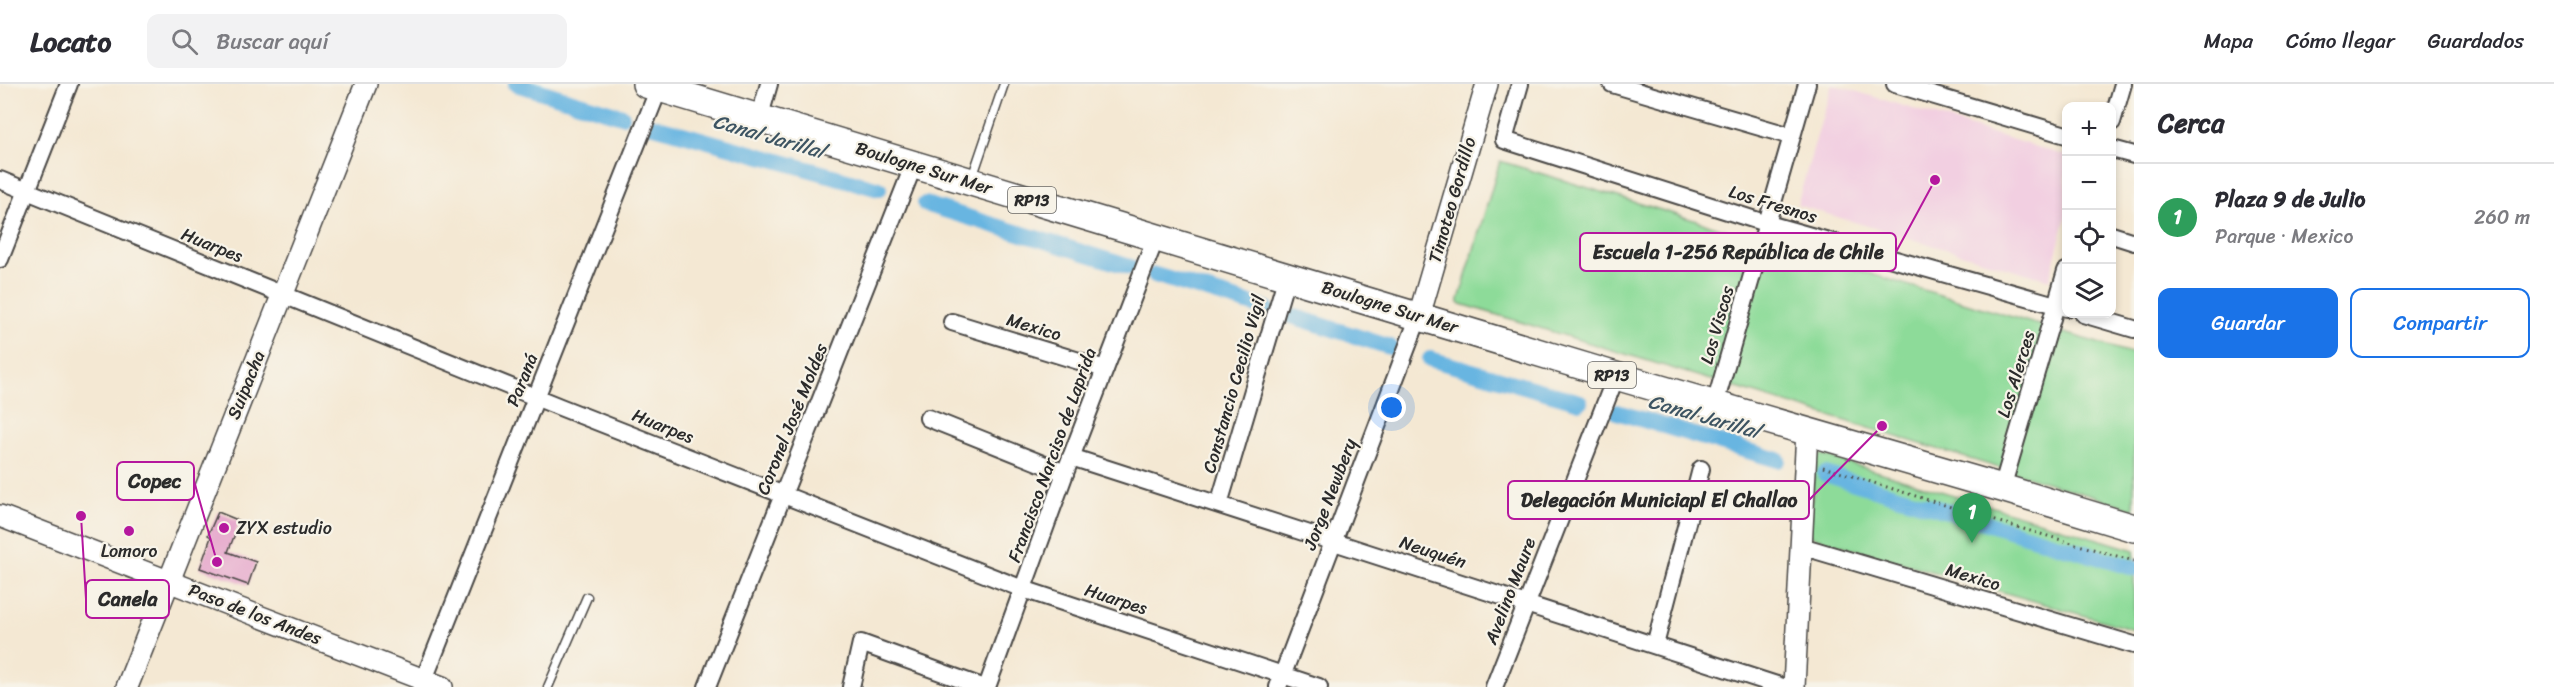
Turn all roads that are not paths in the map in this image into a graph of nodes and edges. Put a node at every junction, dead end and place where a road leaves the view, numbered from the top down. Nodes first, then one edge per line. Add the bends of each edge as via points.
1 (69, 84) edge
2 (366, 84) edge
3 (769, 84) edge
4 (1004, 84) edge
5 (1487, 84) edge
6 (1520, 84) edge
7 (1612, 84) edge
8 (1807, 84) edge
9 (1896, 84) edge
10 (2123, 84) edge
11 (653, 86) edge
12 (2116, 108) edge
13 (759, 119) junction
14 (2062, 134) edge
15 (1791, 136) junction
16 (2116, 150) edge
17 (2134, 156) edge
18 (914, 164) junction
19 (0, 180) edge
20 (971, 182) junction
21 (27, 190) junction
22 (1766, 223) junction
23 (2116, 236) edge
24 (1156, 237) junction
25 (2134, 242) edge
26 (0, 259) edge
27 (1287, 276) junction
28 (282, 294) junction
29 (2061, 307) edge
30 (1419, 316) junction
31 (2097, 318) edge
32 (952, 322) dead end
33 (2134, 329) edge
34 (1105, 369) junction
35 (1616, 376) junction
36 (537, 396) junction
37 (1714, 405) junction
38 (928, 418) dead end
39 (1817, 434) junction
40 (1071, 457) junction
41 (1701, 469) dead end
42 (1065, 473) junction
43 (2002, 488) junction
44 (783, 495) junction
45 (1219, 504) junction
46 (0, 516) edge
47 (2134, 528) edge
48 (1334, 541) junction
49 (1801, 546) junction
50 (169, 580) junction
51 (1023, 589) junction
52 (587, 597) dead end
53 (1526, 603) junction
54 (1655, 645) junction
55 (2134, 645) edge
56 (1281, 681) edge
57 (429, 685) edge
58 (127, 687) edge
59 (548, 687) edge
60 (706, 687) edge
61 (851, 687) edge
62 (982, 687) edge
63 (987, 687) edge
64 (1319, 687) edge
65 (1494, 687) edge
66 (1783, 687) edge
67 (1794, 687) edge

1 - 21 street
2 - 28 street, Suipacha
3 - 13 street
4 - 20 lane
5 - 30 street, Timoteo Gordillo
6 - 22 street, Los Fresnos via 1504,140
7 - 15 street
8 - 15 street, Los Viscos
9 - 14 street
10 - 12 street
11 - 13 main road, Boulogne Sur Mer / RP13
11 - 36 street, Paraná
13 - 18 main road, Boulogne Sur Mer / RP13
15 - 22 street, Los Viscos
16 - 17 street
18 - 20 main road, Boulogne Sur Mer / RP13
18 - 44 street, Coronel José Moldes
19 - 21 street, Huarpes
20 - 24 main road, Boulogne Sur Mer / RP13
21 - 26 street
21 - 28 street, Huarpes
22 - 29 street, Los Fresnos
22 - 37 street, Los Viscos
23 - 25 street
24 - 27 main road, Boulogne Sur Mer / RP13
24 - 34 street, Francisco Narciso de Laprida
27 - 30 main road, Boulogne Sur Mer / RP13
27 - 45 street, Constancio Cecilio Vigil
28 - 36 street, Huarpes
28 - 50 street, Suipacha
29 - 43 street, Los Alerces
30 - 35 main road, Boulogne Sur Mer / RP13
30 - 48 street, Jorge Newbery
31 - 33 street
32 - 34 street, Mexico
34 - 40 street, Francisco Narciso de Laprida
35 - 37 main road, Boulogne Sur Mer / RP13
35 - 53 street, Avelino Maure
36 - 44 street, Huarpes
36 - 57 street, Paraná
37 - 39 main road, Boulogne Sur Mer / RP13
38 - 42 street
39 - 43 main road, Boulogne Sur Mer / RP13
39 - 49 street
40 - 42 street, Francisco Narciso de Laprida
40 - 45 street, Neuquén
41 - 54 street
42 - 51 street, Francisco Narciso de Laprida
43 - 47 main road, Boulogne Sur Mer / RP13
44 - 51 street, Huarpes
44 - 60 street, Coronel José Moldes
45 - 48 street, Neuquén
46 - 50 street, Paso de los Andes
48 - 53 street, Neuquén
48 - 56 street, Jorge Newbery
49 - 55 street, Mexico
49 - 67 street
50 - 57 street, Paso de los Andes
50 - 58 street, Suipacha
51 - 56 street, Huarpes
51 - 63 street, Francisco Narciso de Laprida
52 - 59 lane
53 - 54 street, Neuquén
53 - 65 street, Avelino Maure
54 - 66 street, Neuquén
56 - 64 street, Huarpes
61 - 62 street via 861,644

